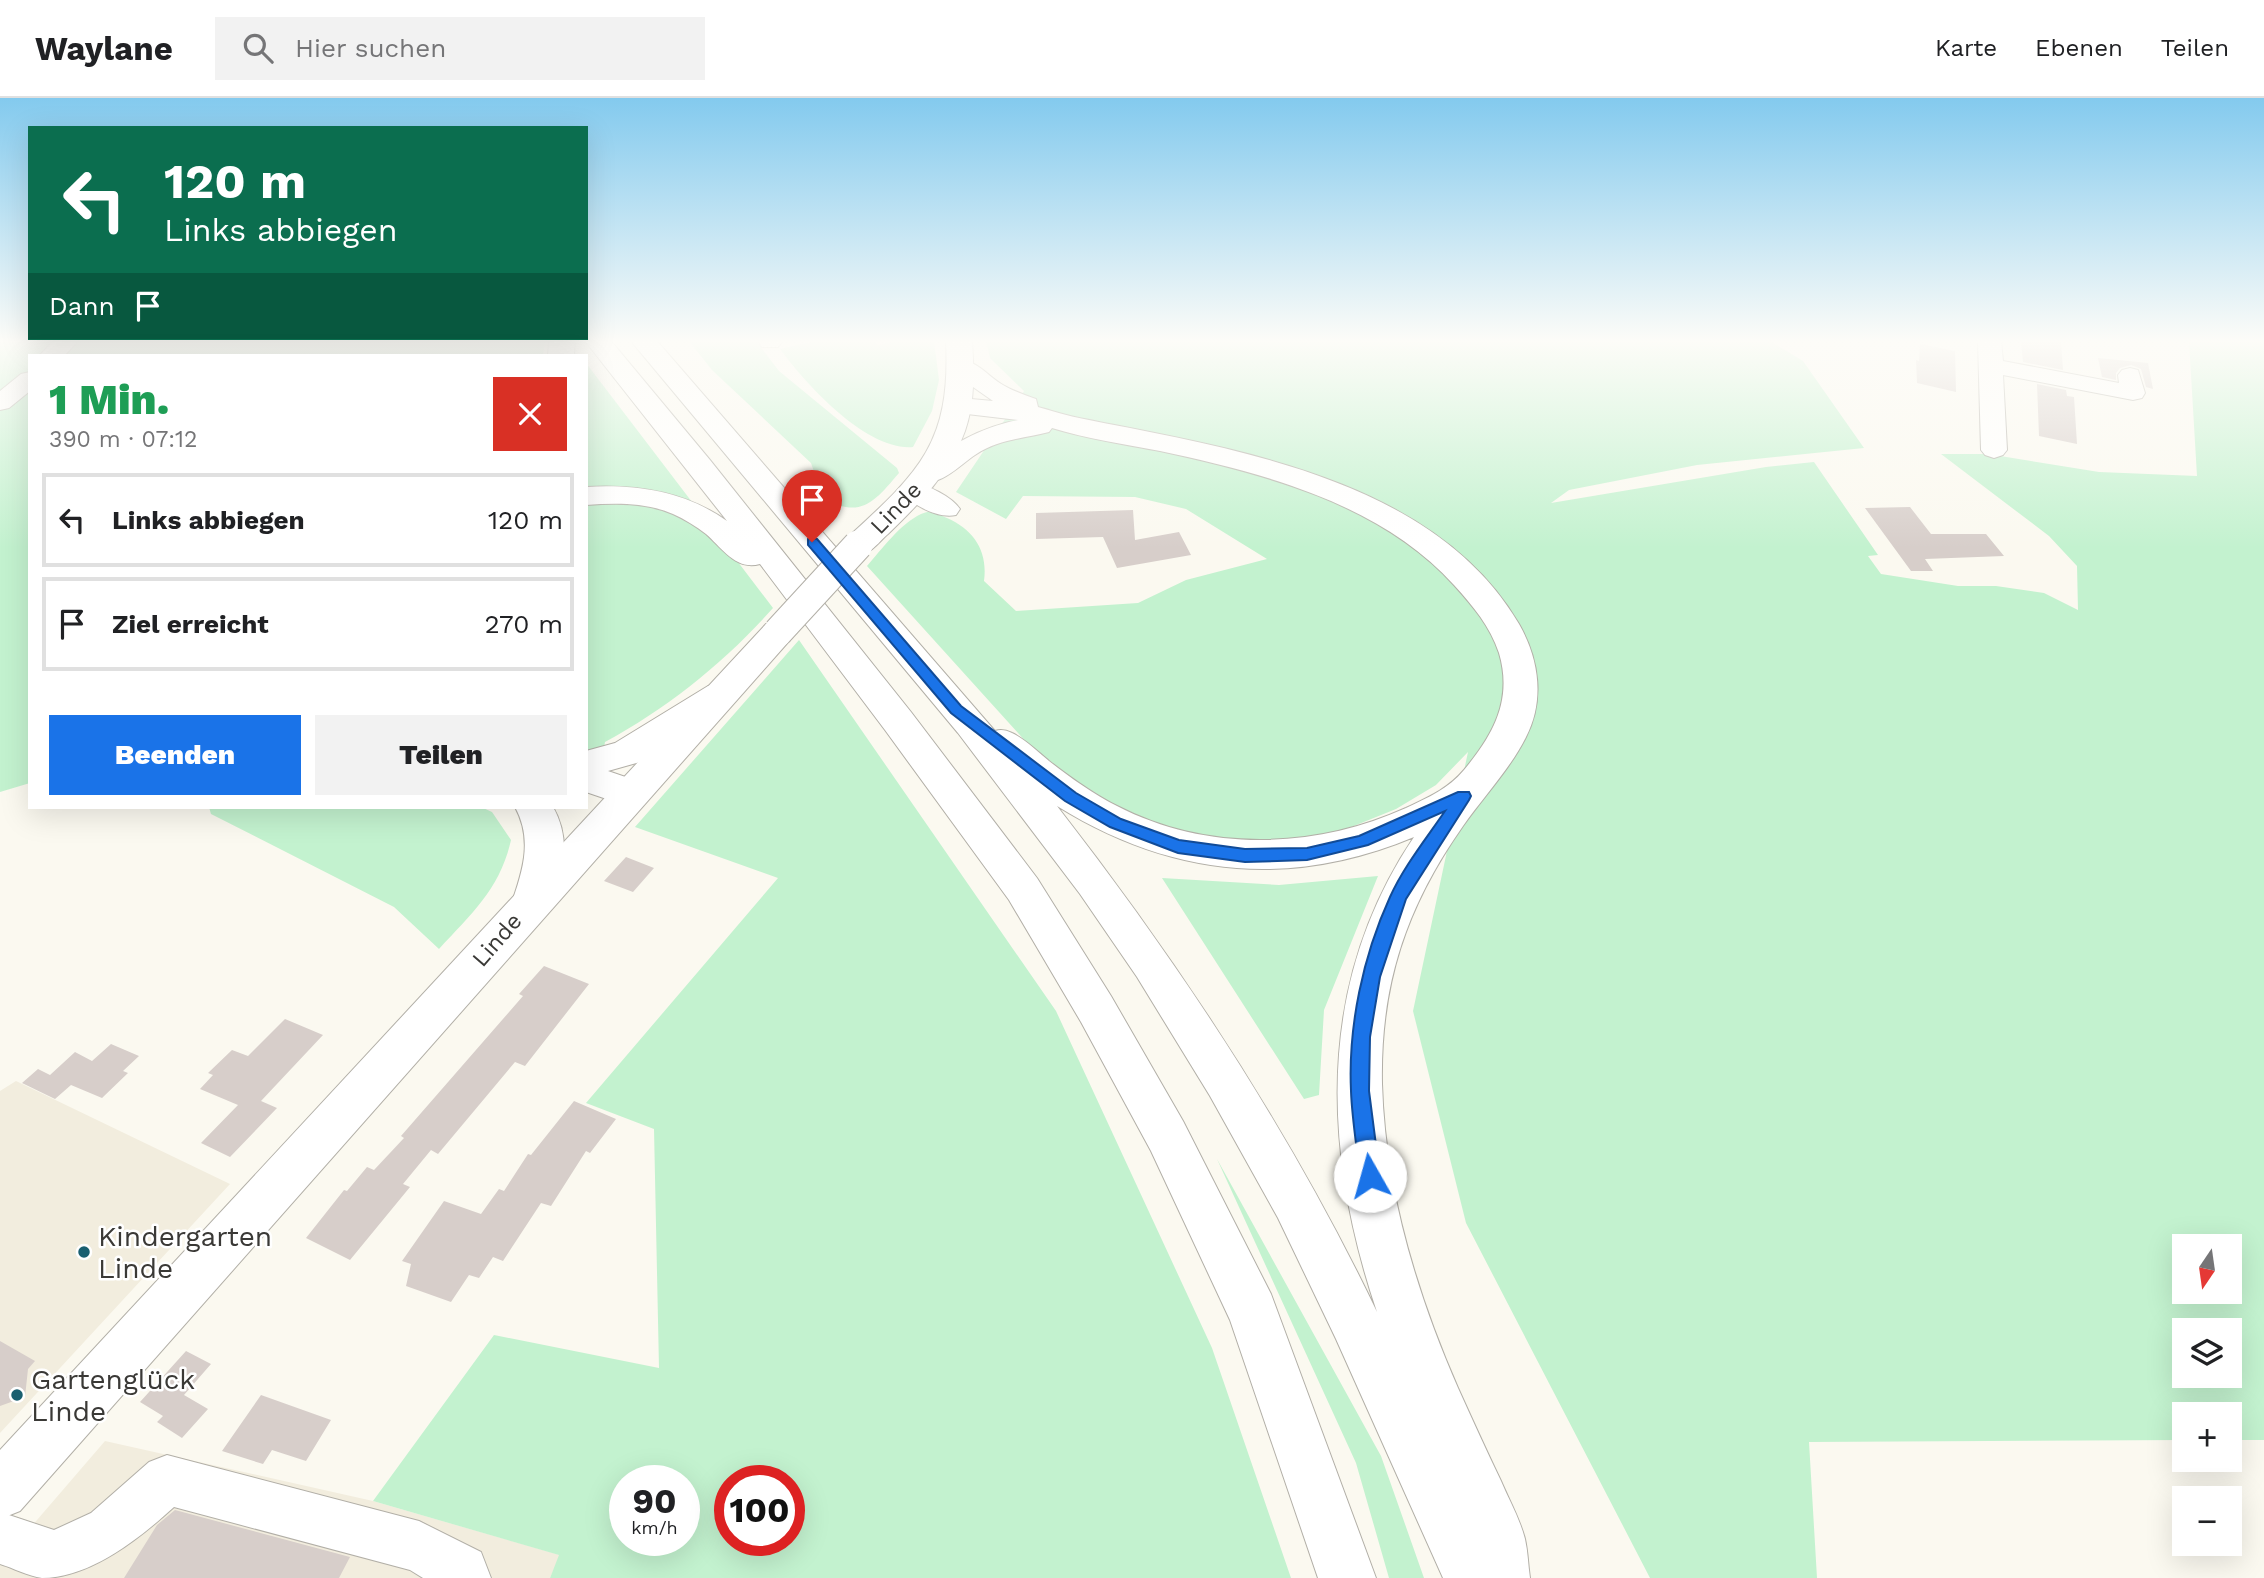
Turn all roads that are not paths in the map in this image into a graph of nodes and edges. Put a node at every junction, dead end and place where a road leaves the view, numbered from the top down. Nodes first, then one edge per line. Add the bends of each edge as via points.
1 (653, 410) edge
2 (700, 410) edge
3 (1036, 410) edge
4 (1993, 410) edge
5 (959, 411) joint
6 (1051, 423) junction
7 (1994, 450) dead end
8 (921, 483) junction
9 (588, 496) edge
10 (946, 509) dead end
11 (788, 580) junction
12 (720, 695) junction
13 (956, 710) junction
14 (588, 763) edge
15 (588, 780) edge
16 (1464, 796) junction
17 (609, 804) edge
18 (536, 809) edge
19 (533, 899) junction
20 (0, 1491) edge
21 (0, 1538) edge
22 (466, 1578) edge
23 (1347, 1578) edge
24 (1473, 1578) edge
25 (1501, 1578) edge

1 - 11 main road
2 - 13 main road
3 - 6 main road
4 - 7 street
5 - 6 main road
5 - 8 main road, Linde via 945,446
6 - 8 main road via 980,438
6 - 16 main road via 1184,446 1301,480 1426,540 1463,571 1500,618 1515,648 1522,678 1519,710 1507,742
8 - 10 street
8 - 12 main road, Linde, bridge
9 - 11 main road via 636,496 691,510 740,551
11 - 23 main road via 1023,889 1096,1009 1167,1136 1254,1312
12 - 14 main road via 626,753
12 - 17 main road, Linde
13 - 16 main road via 1071,797 1116,823 1178,846 1245,855 1307,854 1362,841
13 - 24 main road via 1074,856 1151,964 1234,1094 1336,1282
15 - 17 main road
16 - 25 main road via 1414,869 1386,930 1371,977 1361,1037 1360,1091 1376,1215 1396,1291 1423,1369 1496,1538
17 - 19 main road, Linde
18 - 19 main road via 543,819 545,863
19 - 20 main road, Linde
21 - 22 street via 55,1557 109,1531 166,1480 419,1548 462,1571

